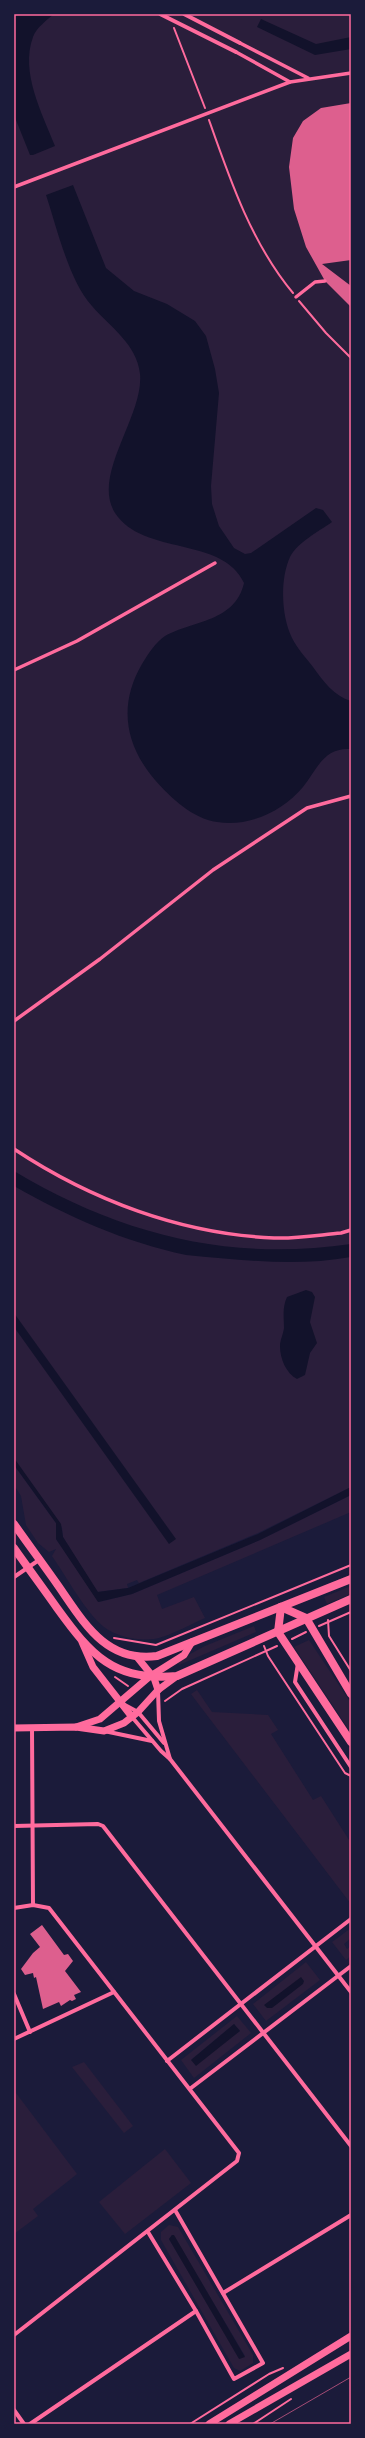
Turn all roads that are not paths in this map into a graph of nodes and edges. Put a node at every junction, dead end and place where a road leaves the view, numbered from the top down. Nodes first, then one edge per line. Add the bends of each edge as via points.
1 (160, 14) edge
2 (169, 14) edge
3 (184, 14) edge
4 (171, 19) junction
5 (240, 43) joint
6 (236, 52) joint
7 (351, 73) edge
8 (308, 78) junction
9 (290, 82) junction
10 (14, 187) edge
11 (324, 281) dead end
12 (296, 297) road end
13 (215, 563) dead end
14 (14, 670) edge
15 (351, 796) edge
16 (14, 1021) edge
17 (14, 1149) edge
18 (351, 1230) edge
19 (14, 1524) edge
20 (14, 1548) edge
21 (39, 1560) junction
22 (28, 1568) junction
23 (14, 1577) edge
24 (351, 1579) edge
25 (351, 1599) edge
26 (281, 1608) junction
27 (306, 1618) junction
28 (278, 1632) junction
29 (82, 1642) junction
30 (192, 1642) junction
31 (137, 1657) junction
32 (298, 1663) junction
33 (177, 1676) junction
34 (151, 1677) junction
35 (158, 1690) junction
36 (351, 1694) edge
37 (121, 1702) junction
38 (138, 1712) junction
39 (132, 1717) junction
40 (76, 1727) junction
41 (14, 1728) edge
42 (32, 1728) junction
43 (104, 1731) junction
44 (152, 1741) junction
45 (351, 1742) edge
46 (165, 1744) junction
47 (170, 1759) junction
48 (351, 1767) edge
49 (14, 1826) edge
50 (32, 1826) junction
51 (33, 1905) junction
52 (14, 1908) edge
53 (351, 1919) edge
54 (314, 1946) junction
55 (351, 1966) edge
56 (339, 1976) junction
57 (114, 1992) junction
58 (351, 1992) edge
59 (14, 1994) edge
60 (241, 2004) junction
61 (30, 2032) junction
62 (264, 2034) junction
63 (14, 2039) edge
64 (167, 2061) junction
65 (190, 2088) junction
66 (351, 2146) edge
67 (175, 2210) junction
68 (351, 2215) edge
69 (148, 2232) junction
70 (223, 2294) junction
71 (196, 2311) junction
72 (14, 2335) edge
73 (351, 2336) edge
74 (351, 2354) edge
75 (14, 2410) edge
76 (24, 2424) edge
77 (30, 2424) edge
78 (209, 2424) edge
79 (229, 2424) edge

1 - 4 street
2 - 4 street
3 - 5 street
4 - 6 street
5 - 8 street
6 - 9 street
7 - 8 street
8 - 9 street
9 - 10 street
11 - 12 street via 315,282
13 - 14 street via 77,641
15 - 16 street via 307,808 213,870 100,959
17 - 18 street via 49,1172 102,1198 214,1232 276,1238
19 - 21 main road
20 - 22 main road
21 - 22 street
21 - 31 main road via 97,1638 116,1650
22 - 23 street
22 - 29 main road
24 - 26 main road
25 - 27 main road
26 - 27 main road
26 - 28 main road
26 - 30 main road
27 - 28 main road
27 - 36 main road
28 - 32 main road
28 - 33 main road
29 - 34 main road via 101,1659 130,1673
29 - 37 street via 93,1667
30 - 31 main road via 157,1656
30 - 34 street via 184,1655
31 - 34 street
32 - 45 main road
32 - 48 street via 295,1682
33 - 34 main road
33 - 35 street
34 - 35 street
34 - 37 street
35 - 38 street
35 - 46 street via 158,1713
37 - 38 street
37 - 39 street
37 - 40 street via 100,1718
38 - 39 street
38 - 46 street
39 - 43 street via 119,1726
39 - 44 street
40 - 42 street
40 - 43 street
41 - 42 street
42 - 50 street
43 - 44 street
44 - 47 street
46 - 47 street
47 - 54 street
49 - 50 street
50 - 51 street
50 - 60 street via 103,1826
51 - 52 street
51 - 57 street via 49,1908
53 - 54 street
54 - 56 street
54 - 60 street
55 - 56 street
56 - 58 street
56 - 62 street
57 - 61 street
57 - 64 street
59 - 61 street
60 - 62 street
60 - 64 street
61 - 63 street
62 - 65 street
62 - 66 street
64 - 65 street
65 - 67 street via 239,2153 237,2161
67 - 69 street
67 - 70 street
68 - 70 street
69 - 71 street
69 - 72 street
70 - 71 street via 263,2363 234,2379
71 - 77 street
73 - 78 street
74 - 79 street
75 - 76 street

